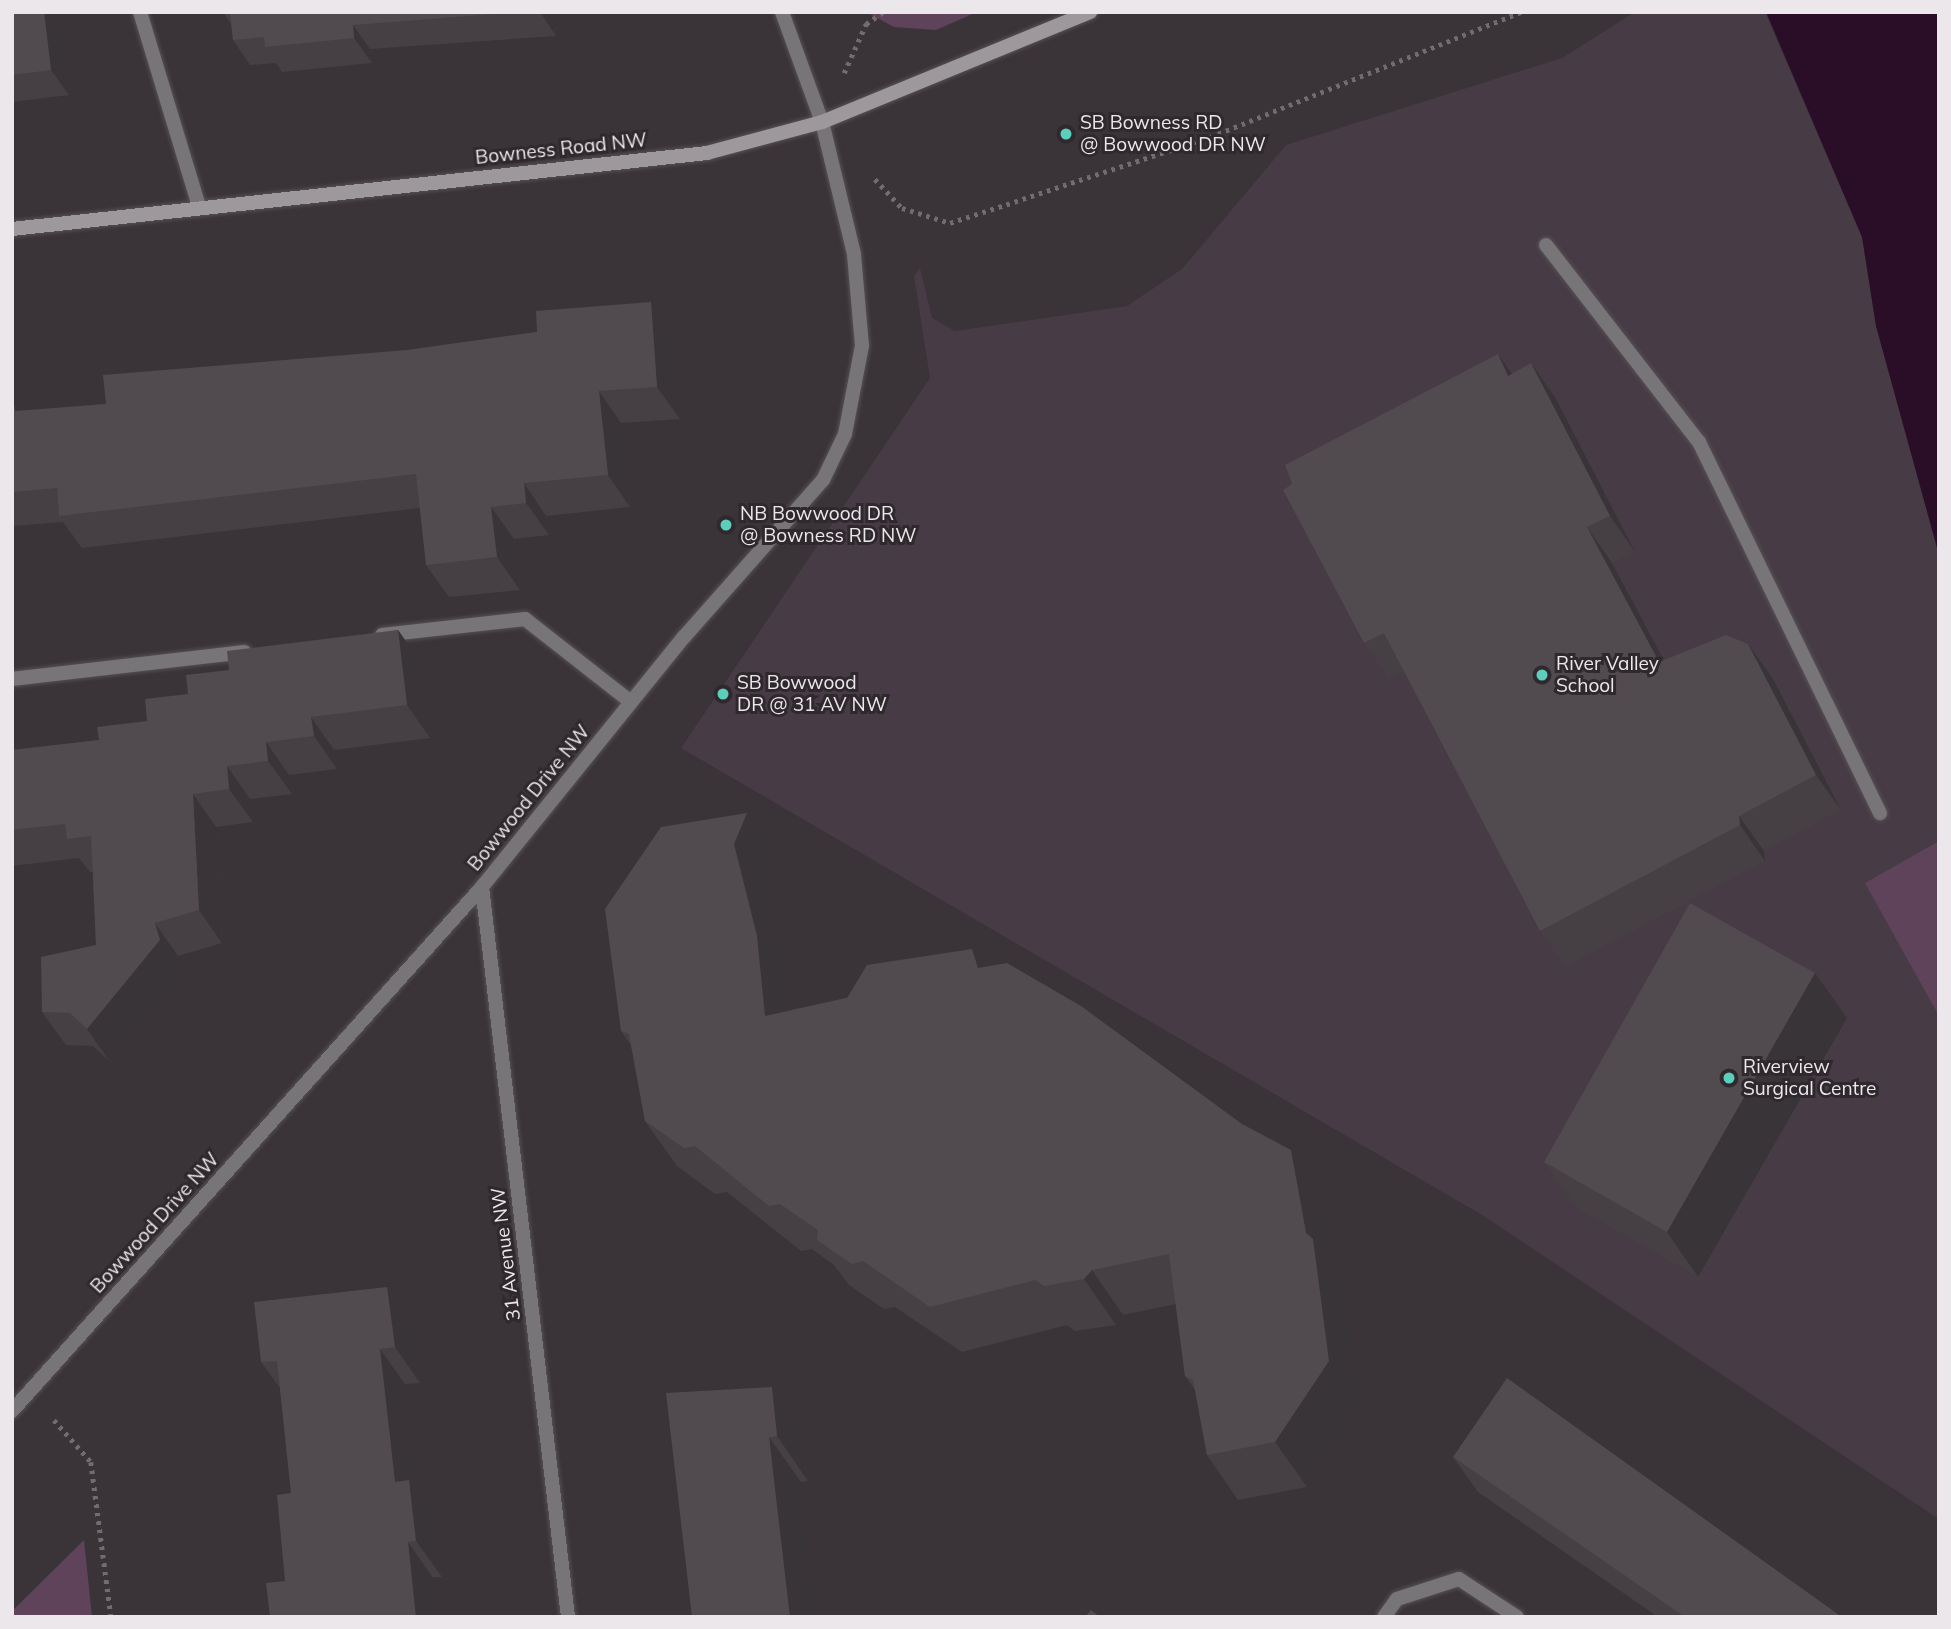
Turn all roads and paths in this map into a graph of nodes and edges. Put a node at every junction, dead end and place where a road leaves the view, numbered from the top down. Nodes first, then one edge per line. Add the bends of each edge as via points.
1 (140, 12) edge
2 (782, 12) edge
3 (883, 12) edge
4 (1090, 12) edge
5 (1521, 12) edge
6 (866, 24) dead end
7 (822, 122) junction
8 (199, 206) junction
9 (902, 208) dead end
10 (12, 229) edge
11 (1546, 245) dead end
12 (359, 638) edge
13 (262, 650) edge
14 (12, 679) edge
15 (632, 702) junction
16 (1880, 813) dead end
17 (482, 887) junction
18 (29, 1392) junction
19 (12, 1410) edge
20 (111, 1617) edge
21 (568, 1617) edge
22 (1384, 1617) edge
23 (1517, 1617) edge

1 - 8 street
2 - 7 street, Bowwood Drive NW
3 - 6 path
4 - 7 street, Bowness Road NW
5 - 9 path via 1210,137 950,223
7 - 8 street, Bowness Road NW via 707,153
7 - 15 street, Bowwood Drive NW via 854,254 862,346 845,434 823,480
8 - 10 street, Bowness Road NW
11 - 16 street via 1699,442
12 - 15 street via 525,619
13 - 14 street
15 - 17 street, Bowwood Drive NW
17 - 18 street, Bowwood Drive NW
17 - 21 street, 31 Avenue NW
18 - 19 street, Bowwood Drive NW
18 - 20 path via 91,1462
22 - 23 street via 1397,1599 1459,1579

